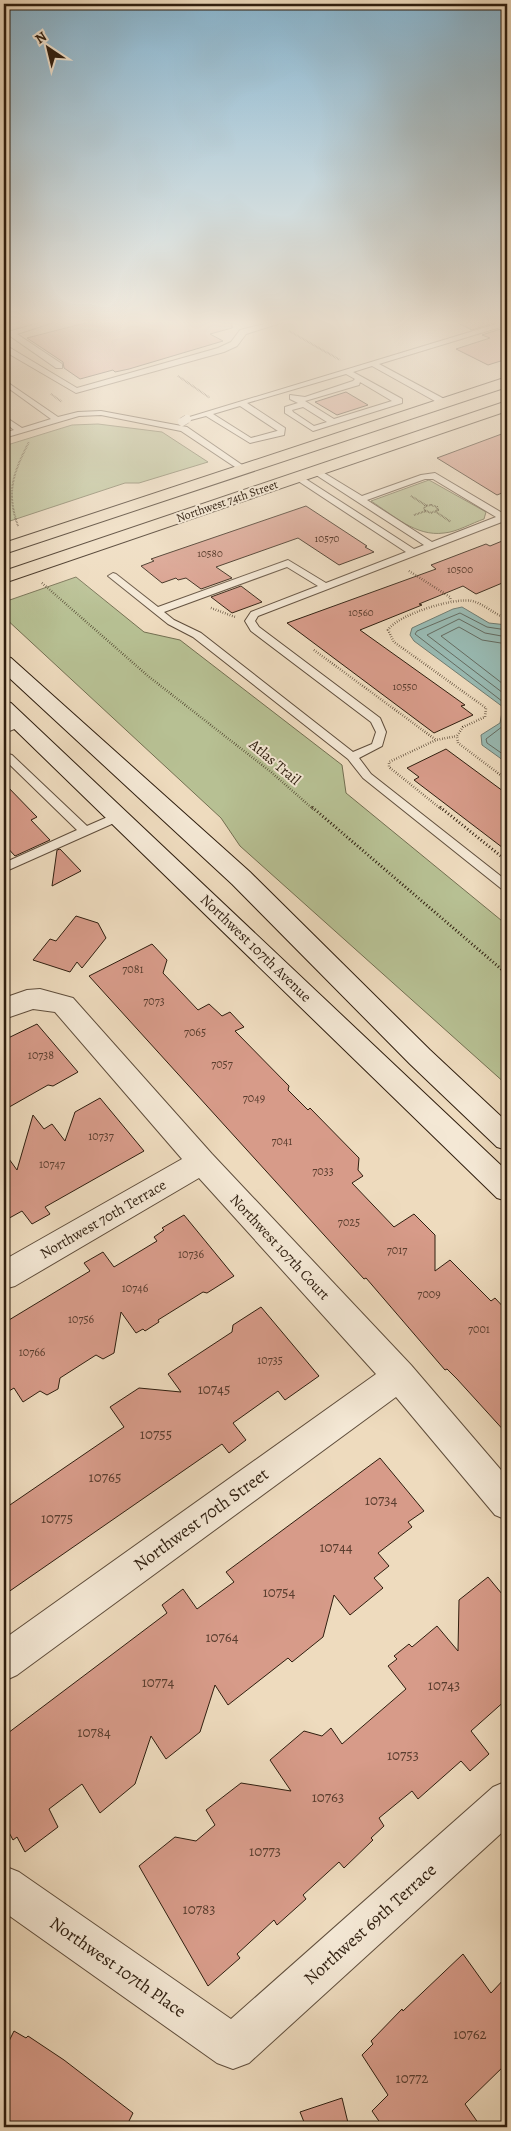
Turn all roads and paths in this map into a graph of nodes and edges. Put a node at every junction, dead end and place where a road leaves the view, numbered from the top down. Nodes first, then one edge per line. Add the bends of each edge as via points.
1 (8, 421) edge
2 (52, 421) edge
3 (168, 421) edge
4 (220, 421) edge
5 (269, 421) edge
6 (303, 421) edge
7 (389, 421) edge
8 (433, 421) edge
9 (461, 421) edge
10 (181, 422) joint
11 (333, 422) edge
12 (20, 431) junction
13 (4, 436) edge
14 (33, 438) dead end
15 (411, 438) junction
16 (244, 469) junction
17 (316, 471) junction
18 (298, 477) junction
19 (414, 491) dead end
20 (360, 500) junction
21 (427, 506) junction
22 (426, 511) junction
23 (436, 512) junction
24 (506, 517) edge
25 (420, 527) junction
26 (409, 531) junction
27 (28, 541) junction
28 (431, 545) junction
29 (4, 549) edge
30 (413, 552) junction
31 (417, 567) dead end
32 (26, 569) junction
33 (113, 576) dead end
34 (4, 577) edge
35 (325, 586) junction
36 (192, 599) junction
37 (450, 601) junction
38 (157, 611) junction
39 (507, 618) edge
40 (250, 621) junction
41 (310, 648) dead end
42 (4, 662) edge
43 (10, 720) edge
44 (457, 736) junction
45 (436, 740) junction
46 (352, 757) junction
47 (4, 758) edge
48 (507, 780) edge
49 (119, 816) junction
50 (85, 831) junction
51 (507, 861) edge
52 (4, 868) edge
53 (507, 887) edge
54 (507, 974) edge
55 (4, 1009) edge
56 (507, 1139) edge
57 (202, 1162) junction
58 (507, 1189) edge
59 (4, 1276) edge
60 (399, 1376) junction
61 (507, 1503) edge
62 (4, 1662) edge
63 (507, 1800) edge
64 (4, 1887) edge
65 (233, 2047) joint

1 - 12 lane
2 - 12 lane
3 - 10 lane
4 - 5 lane via 250,441 280,433 282,430
6 - 11 lane via 313,428
7 - 16 main road, Northwest 74th Street
8 - 15 main road
9 - 15 main road, Northwest 74th Street
10 - 16 lane via 192,434
12 - 13 lane
14 - 27 path via 14,474 10,497 18,527
15 - 17 main road, Northwest 74th Street
16 - 27 main road, Northwest 74th Street
17 - 18 main road, Northwest 74th Street
17 - 20 lane
18 - 30 lane
18 - 32 main road, Northwest 74th Street
19 - 21 path via 406,494
20 - 24 lane via 434,476
20 - 26 lane
21 - 22 path via 424,508
21 - 23 path via 437,507
22 - 23 path
22 - 25 path via 406,518
23 - 25 path via 456,524 436,530
24 - 28 lane
25 - 26 path
26 - 28 lane
27 - 29 main road, Northwest 74th Street
28 - 30 lane
30 - 35 lane
31 - 37 path via 408,570 450,597
32 - 34 main road, Northwest 74th Street
32 - 54 path, Atlas Trail via 148,676 271,772
33 - 38 lane
35 - 36 lane via 288,563
35 - 40 lane via 254,614
36 - 38 lane
36 - 40 path via 200,606
37 - 39 path via 472,601
37 - 44 path via 398,621 388,630 394,642 486,708 485,717 462,727
38 - 46 lane via 198,635
40 - 46 lane via 255,630 376,720 381,732 377,746
41 - 45 path
42 - 56 main road via 241,878
43 - 49 main road, Northwest 107th Avenue
44 - 45 path
44 - 48 path via 458,743
45 - 51 path via 389,762 389,767
46 - 53 lane via 367,776
47 - 50 lane via 8,757
49 - 50 lane
49 - 58 main road, Northwest 107th Avenue
50 - 52 lane
55 - 57 main road, Northwest 107th Court via 24,999 64,1005
57 - 59 main road, Northwest 70th Terrace
57 - 60 main road, Northwest 107th Court
60 - 61 main road, Northwest 107th Court
60 - 62 main road, Northwest 70th Street
63 - 65 main road, Northwest 69th Terrace
64 - 65 main road, Northwest 107th Place

